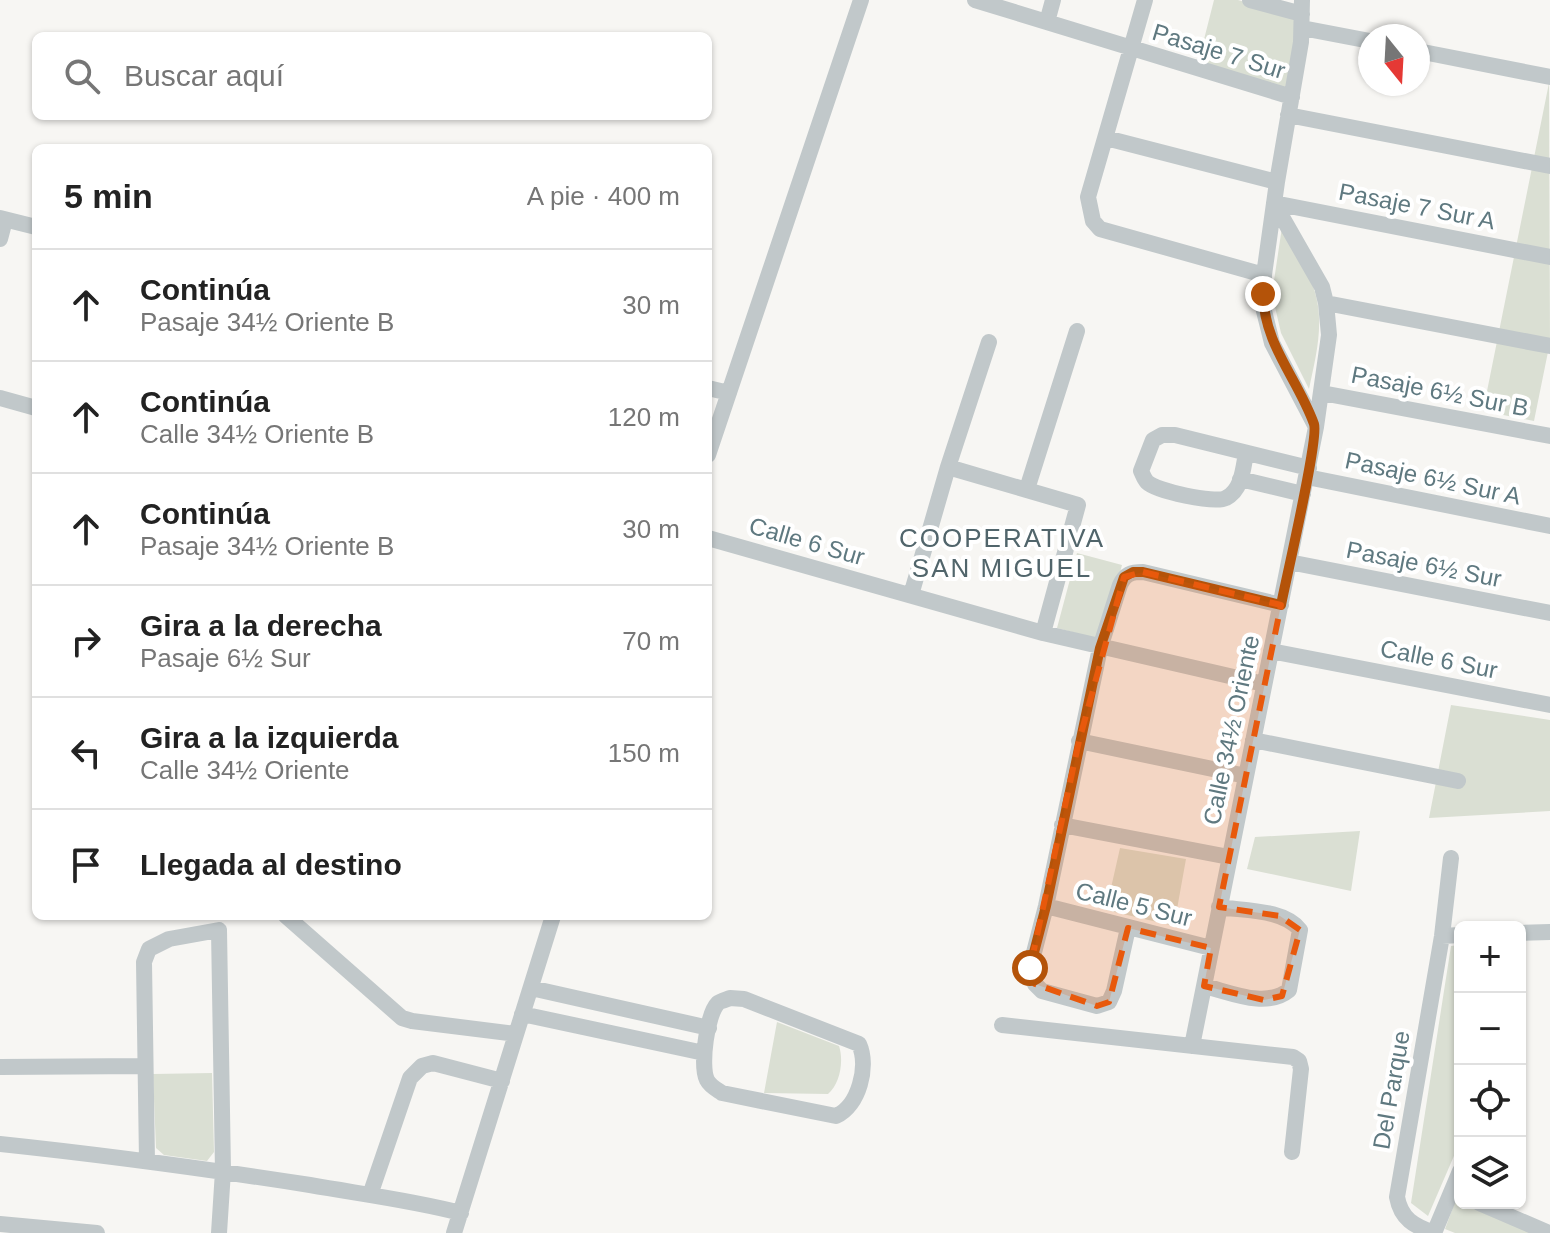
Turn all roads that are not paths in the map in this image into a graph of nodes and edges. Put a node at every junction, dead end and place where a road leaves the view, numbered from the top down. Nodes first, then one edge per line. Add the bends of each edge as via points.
1 (861, 0) edge
2 (975, 0) edge
3 (1053, 0) edge
4 (1145, 0) edge
5 (1250, 0) edge
6 (1302, 14) edge
7 (1047, 22) junction
8 (1358, 36) edge
9 (1132, 50) junction
10 (1430, 53) edge
11 (1550, 77) edge
12 (1292, 97) junction
13 (1288, 115) junction
14 (1106, 138) junction
15 (1550, 166) edge
16 (1277, 182) junction
17 (1274, 203) junction
18 (2, 219) edge
19 (32, 226) edge
20 (0, 239) edge
21 (1550, 257) edge
22 (1264, 275) junction
23 (1326, 303) junction
24 (1077, 331) dead end
25 (989, 342) dead end
26 (1550, 346) edge
27 (712, 389) edge
28 (729, 393) junction
29 (1322, 393) junction
30 (0, 398) edge
31 (32, 407) edge
32 (1316, 427) junction
33 (1550, 436) edge
34 (712, 443) edge
35 (1246, 453) junction
36 (948, 467) junction
37 (1308, 472) junction
38 (1240, 479) junction
39 (1027, 489) junction
40 (1303, 494) junction
41 (1550, 526) edge
42 (712, 539) edge
43 (1289, 562) junction
44 (911, 595) junction
45 (1281, 605) junction
46 (1550, 613) edge
47 (1043, 633) junction
48 (1100, 648) junction
49 (1271, 651) junction
50 (1264, 684) junction
51 (1550, 705) edge
52 (1253, 740) junction
53 (1079, 741) junction
54 (1246, 776) junction
55 (1458, 781) dead end
56 (1062, 825) junction
57 (1229, 857) junction
58 (1451, 858) dead end
59 (1046, 906) junction
60 (1219, 907) junction
61 (291, 920) edge
62 (548, 920) edge
63 (1128, 928) junction
64 (1550, 932) edge
65 (1526, 933) edge
66 (1454, 935) edge
67 (1442, 936) junction
68 (1211, 948) junction
69 (1204, 986) junction
70 (531, 988) junction
71 (522, 1014) junction
72 (1002, 1025) dead end
73 (709, 1028) junction
74 (516, 1034) junction
75 (1192, 1046) junction
76 (704, 1053) junction
77 (145, 1066) junction
78 (0, 1067) edge
79 (502, 1081) junction
80 (0, 1144) edge
81 (1292, 1152) dead end
82 (147, 1161) junction
83 (223, 1171) junction
84 (370, 1195) junction
85 (1454, 1197) edge
86 (1493, 1209) edge
87 (461, 1213) junction
88 (0, 1224) edge
89 (49, 1231) edge
90 (97, 1233) edge
91 (219, 1233) edge
92 (454, 1233) edge
93 (1434, 1233) edge
94 (1549, 1233) edge

1 - 28 street
2 - 7 street, Pasaje 7 Sur
3 - 7 street
4 - 9 street
5 - 6 street
6 - 8 street
6 - 12 street
7 - 9 street, Pasaje 7 Sur
9 - 12 street, Pasaje 7 Sur
9 - 14 street
10 - 11 street
12 - 13 street
13 - 15 street
13 - 16 street
14 - 16 street
14 - 22 street via 1088,197 1100,229
16 - 17 street
17 - 21 street, Pasaje 7 Sur A
17 - 22 street
17 - 23 street, Calle 34½ Oriente via 1315,272
18 - 19 street
18 - 20 street
22 - 32 street via 1268,332
23 - 26 street
23 - 29 street, Calle 34½ Oriente via 1329,335
24 - 39 street
25 - 36 street
27 - 28 street
28 - 34 street
29 - 32 street, Calle 34½ Oriente
29 - 33 street, Pasaje 6½ Sur B
30 - 31 street
32 - 37 street, Calle 34½ Oriente
35 - 37 street
35 - 38 street
35 - 38 street via 1162,435 1153,440 1141,471 1155,487 1215,502 1228,498
36 - 39 street
36 - 44 street
37 - 40 street, Calle 34½ Oriente
37 - 41 street, Pasaje 6½ Sur A
38 - 40 street
39 - 47 street via 1078,505
40 - 43 street, Calle 34½ Oriente
42 - 44 street, Calle 6 Sur
43 - 45 street, Calle 34½ Oriente
43 - 46 street, Pasaje 6½ Sur
44 - 47 street, Calle 6 Sur
45 - 48 street via 1133,572 1124,577
45 - 49 street, Calle 34½ Oriente
47 - 48 street, Calle 6 Sur
48 - 50 street, Calle 6 Sur
48 - 53 street
49 - 50 street, Calle 34½ Oriente
49 - 51 street, Calle 6 Sur
50 - 52 street, Calle 34½ Oriente
52 - 54 street, Calle 34½ Oriente
52 - 55 street
53 - 54 street
53 - 56 street
54 - 57 street, Calle 34½ Oriente
56 - 57 street
56 - 59 street
57 - 60 street, Calle 34½ Oriente
58 - 67 street, Del Parque
59 - 63 street, Calle 5 Sur
59 - 63 street via 1030,968 1035,984 1042,991 1097,1006 1109,1002 1114,991
60 - 68 street, Calle 34½ Oriente
60 - 69 street via 1295,922 1300,930 1289,990 1264,1000
61 - 74 street via 402,1018
62 - 70 street
63 - 68 street, Calle 5 Sur
64 - 65 street
66 - 67 street
67 - 93 street, Del Parque via 1397,1197 1408,1222
68 - 69 street, Calle 34½ Oriente
69 - 75 street, Calle 34½ Oriente
70 - 71 street
70 - 73 street
71 - 74 street
71 - 76 street
72 - 75 street
73 - 76 street
73 - 76 street via 719,1002 744,999 859,1044 864,1055 858,1088 853,1103 836,1116 722,1093 708,1083
74 - 79 street
75 - 81 street via 1299,1061
77 - 78 street
77 - 82 street
77 - 83 street via 144,962 149,949 169,939 219,930
79 - 84 street via 433,1063 422,1066 410,1078
79 - 87 street
80 - 82 street
82 - 83 street
83 - 84 street
83 - 91 street
84 - 87 street
85 - 93 street
86 - 94 street
87 - 92 street
88 - 89 street
89 - 90 street

